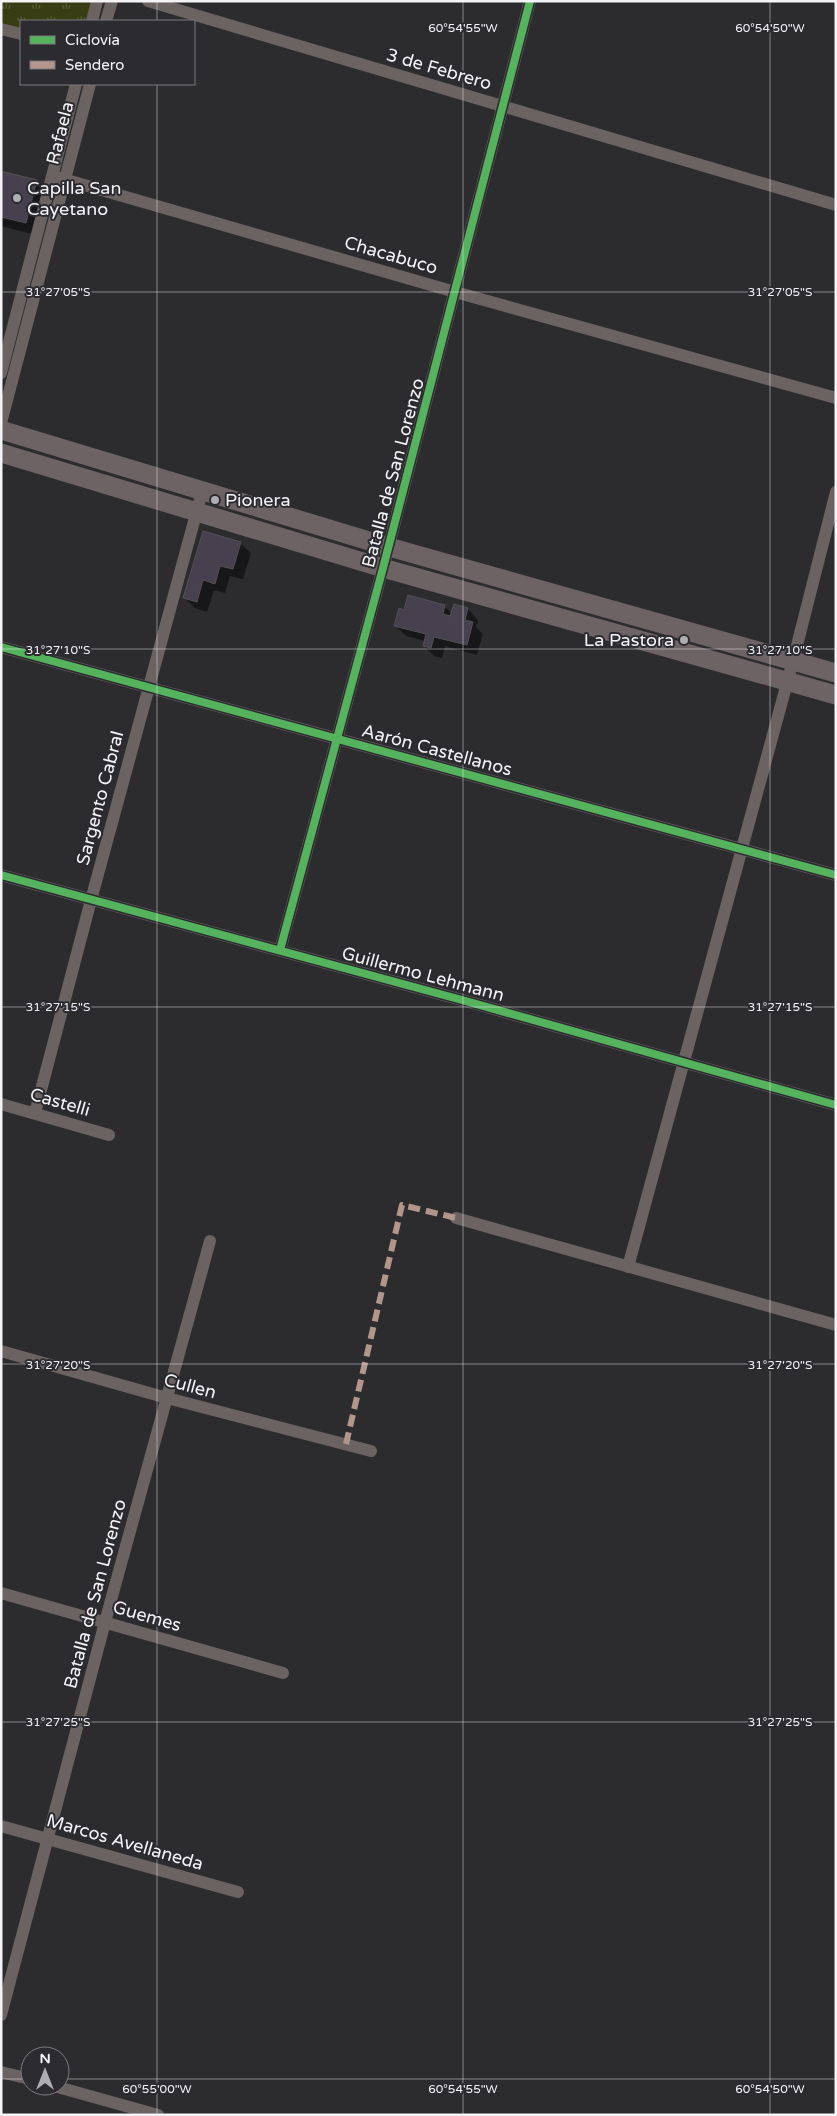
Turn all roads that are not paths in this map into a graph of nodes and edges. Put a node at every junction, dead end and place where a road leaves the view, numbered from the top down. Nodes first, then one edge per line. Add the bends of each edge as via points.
1 (97, 1) edge
2 (112, 1) edge
3 (148, 1) edge
4 (530, 1) edge
5 (92, 20) edge
6 (106, 20) edge
7 (1, 29) edge
8 (20, 34) edge
9 (76, 85) edge
10 (90, 85) edge
11 (502, 105) junction
12 (53, 176) junction
13 (66, 179) junction
14 (836, 205) edge
15 (456, 292) junction
16 (1, 373) edge
17 (836, 398) edge
18 (1, 423) edge
19 (1, 430) edge
20 (1, 453) edge
21 (202, 492) junction
22 (836, 492) edge
23 (196, 512) junction
24 (389, 547) junction
25 (383, 568) junction
26 (1, 647) edge
27 (793, 661) junction
28 (836, 673) edge
29 (787, 681) junction
30 (149, 687) junction
31 (836, 695) edge
32 (337, 738) junction
33 (742, 850) junction
34 (1, 875) edge
35 (836, 875) edge
36 (91, 900) junction
37 (280, 950) junction
38 (682, 1063) junction
39 (1, 1104) edge
40 (836, 1105) edge
41 (36, 1113) junction
42 (109, 1135) dead end
43 (456, 1218) dead end
44 (210, 1241) dead end
45 (628, 1267) junction
46 (836, 1324) edge
47 (1, 1351) edge
48 (166, 1398) junction
49 (371, 1451) dead end
50 (1, 1593) edge
51 (105, 1622) junction
52 (283, 1673) dead end
53 (1, 1826) edge
54 (48, 1839) junction
55 (238, 1892) dead end
56 (1, 2015) edge
57 (1, 2072) edge
58 (20, 2077) edge
59 (70, 2090) edge
60 (158, 2115) edge

1 - 5 street
2 - 6 street
3 - 11 street, 3 de Febrero
4 - 11 street, Batalla de San Lorenzo
7 - 8 street
9 - 12 street, Rafaela
10 - 13 street, Rafaela
11 - 14 street, 3 de Febrero
11 - 15 street, Batalla de San Lorenzo
12 - 13 street, Chacabuco
12 - 16 street, Rafaela
13 - 15 street, Chacabuco
13 - 18 street, Rafaela
15 - 17 street, Chacabuco
15 - 24 street, Batalla de San Lorenzo
19 - 21 main road
20 - 23 main road
21 - 23 street, Sargento Cabral
21 - 24 main road
22 - 27 street
23 - 25 main road
23 - 30 street, Sargento Cabral
24 - 25 street, Batalla de San Lorenzo
24 - 27 main road
25 - 29 main road
25 - 32 street, Batalla de San Lorenzo
26 - 30 street, Aarón Castellanos
27 - 28 main road
27 - 29 street
29 - 31 main road
29 - 33 street
30 - 32 street, Aarón Castellanos
30 - 36 street, Sargento Cabral
32 - 33 street, Aarón Castellanos
32 - 37 street, Batalla de San Lorenzo
33 - 35 street, Aarón Castellanos
33 - 38 street
34 - 36 street, Guillermo Lehmann
36 - 37 street, Guillermo Lehmann
36 - 41 street, Sargento Cabral
37 - 38 street, Guillermo Lehmann
38 - 40 street, Guillermo Lehmann
38 - 45 street
39 - 41 street, Castelli
41 - 42 street, Castelli
43 - 45 street
44 - 48 street, Batalla de San Lorenzo
45 - 46 street
47 - 48 street, Cullen
48 - 49 street, Cullen
48 - 51 street, Batalla de San Lorenzo
50 - 51 street, Guemes
51 - 52 street, Guemes
51 - 54 street, Batalla de San Lorenzo
53 - 54 street, Marcos Avellaneda
54 - 55 street, Marcos Avellaneda
54 - 56 street, Batalla de San Lorenzo
57 - 58 street
59 - 60 street

